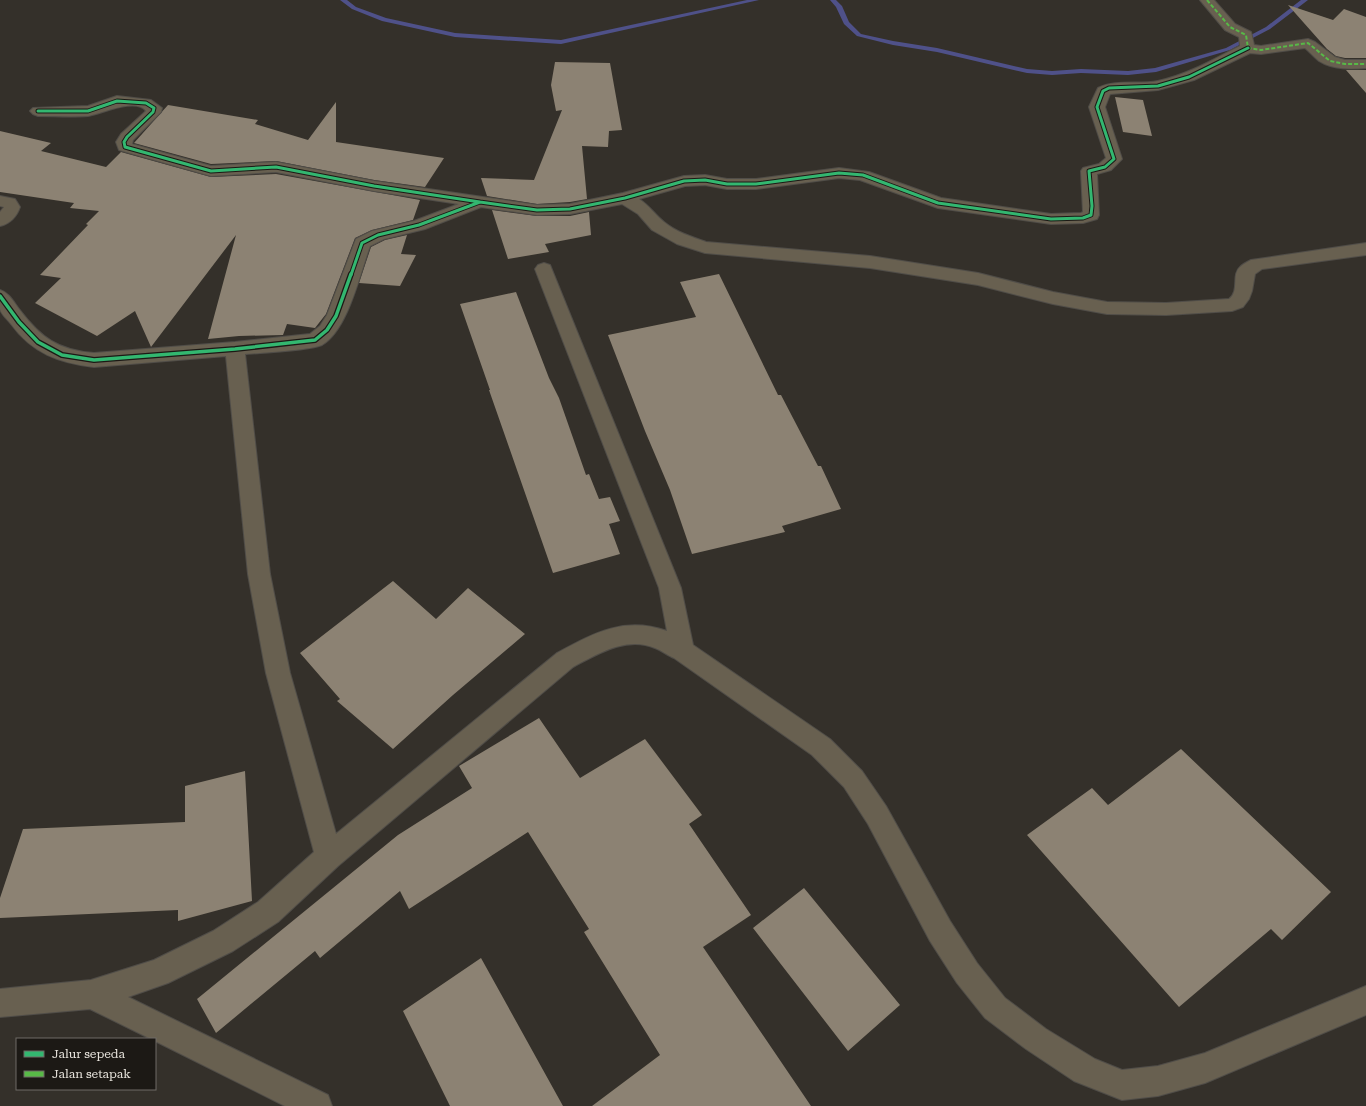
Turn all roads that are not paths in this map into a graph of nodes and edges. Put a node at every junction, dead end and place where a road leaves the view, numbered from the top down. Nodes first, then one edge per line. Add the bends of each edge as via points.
1 (1207, 0) edge
2 (1248, 48) junction
3 (1366, 64) edge
4 (38, 111) dead end
5 (625, 198) junction
6 (0, 201) edge
7 (480, 202) junction
8 (0, 221) edge
9 (1366, 249) edge
10 (544, 270) dead end
11 (0, 296) edge
12 (235, 349) junction
13 (682, 651) junction
14 (329, 857) junction
15 (91, 994) junction
16 (1366, 1000) edge
17 (0, 1003) edge
18 (317, 1106) edge

1 - 2 street via 1230,27 1246,35
2 - 3 street via 1261,50 1308,43 1324,57 1336,63
2 - 5 street via 1189,77 1158,86 1109,88 1103,91 1097,107 1114,159 1106,166 1089,172 1092,210 1091,215 1083,218 1051,219 938,203 863,175 839,173 756,184 684,181
4 - 7 street via 88,111 117,101 146,103 154,108 153,112 127,137 125,147 211,171 276,167 374,186
5 - 7 street via 543,210
5 - 9 street via 644,210 658,226 683,240 705,247 870,262 978,279 1053,298 1107,308 1166,309 1232,305 1239,303 1242,298 1246,271 1257,264
6 - 8 street via 9,203 12,207
7 - 12 street via 419,225 378,234 362,243 336,316 327,330 315,340
10 - 13 street via 670,588
11 - 12 street via 33,338 60,355 75,359 94,360
12 - 14 street via 260,582 278,673
13 - 14 street via 657,638 628,633 601,641 565,660
13 - 16 street via 821,747 853,779 877,815 940,931 967,973 995,1008 1036,1040 1085,1070 1122,1085 1158,1081 1205,1068
14 - 15 street via 268,912 223,941 158,973
15 - 17 street
15 - 18 street

